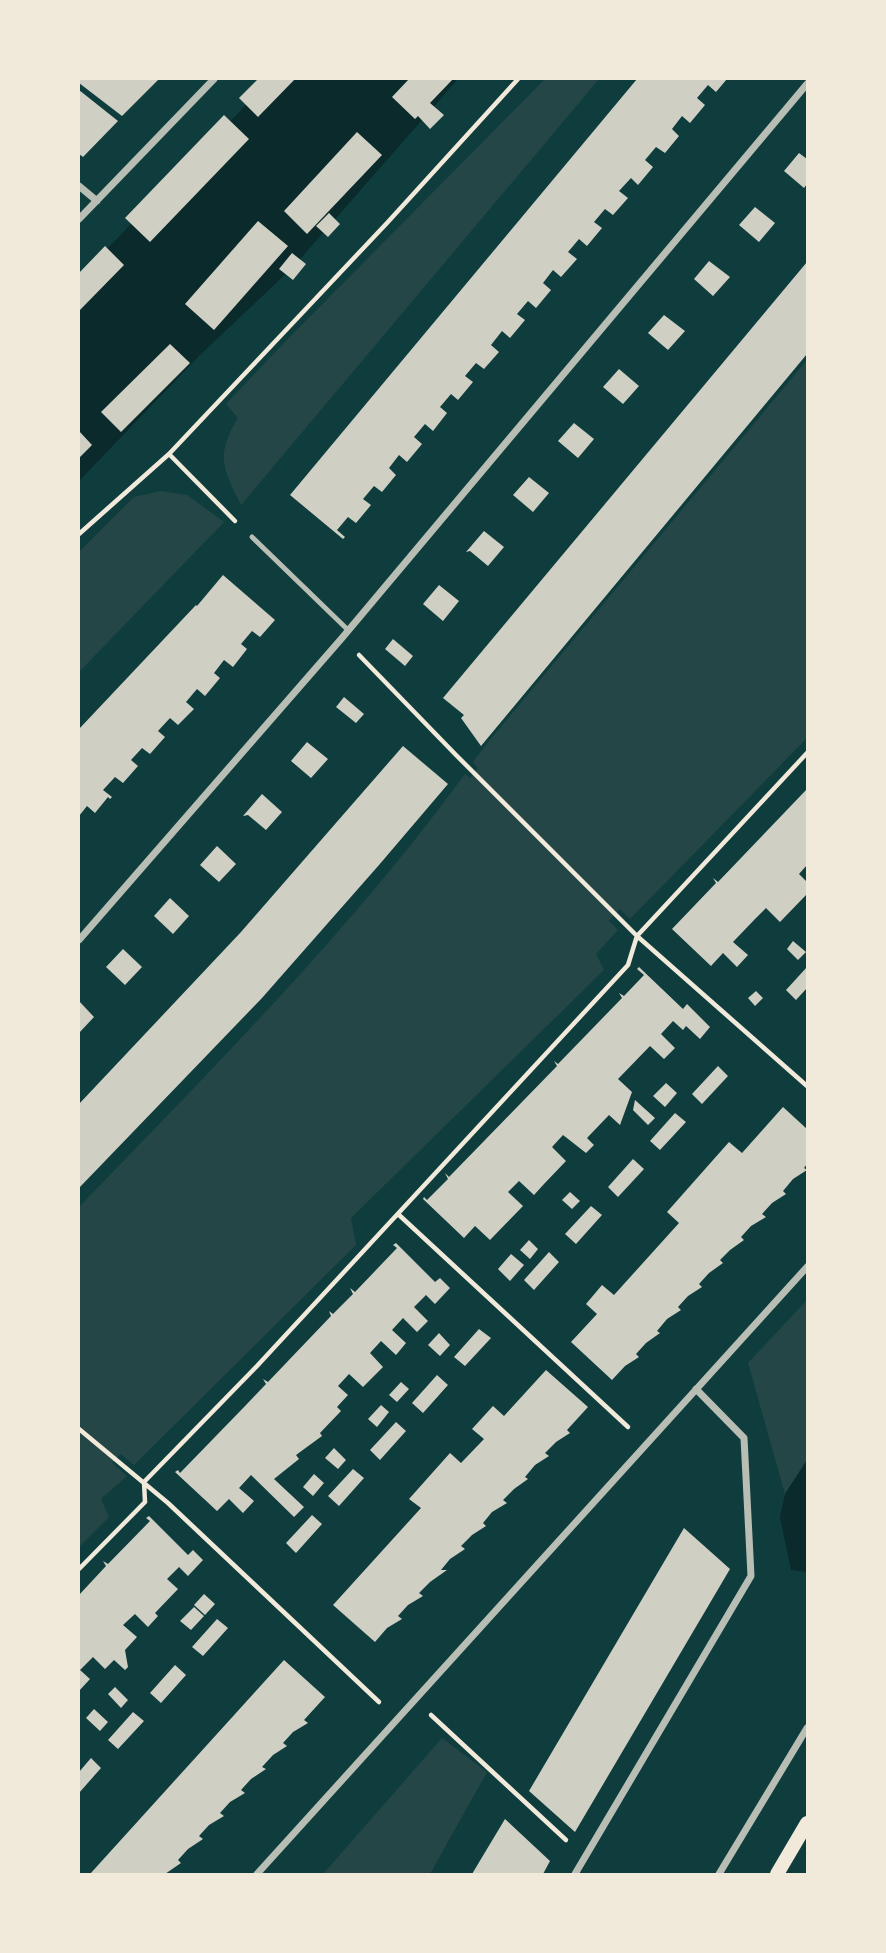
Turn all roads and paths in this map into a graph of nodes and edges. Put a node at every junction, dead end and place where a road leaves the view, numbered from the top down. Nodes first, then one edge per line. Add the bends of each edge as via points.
1 (214, 79) edge
2 (518, 79) edge
3 (807, 84) edge
4 (79, 186) edge
5 (97, 201) junction
6 (79, 219) edge
7 (169, 454) junction
8 (79, 534) edge
9 (252, 537) joint
10 (348, 630) junction
11 (342, 638) junction
12 (807, 753) edge
13 (637, 936) junction
14 (79, 940) edge
15 (807, 1086) edge
16 (398, 1214) junction
17 (807, 1267) edge
18 (696, 1389) junction
19 (79, 1429) edge
20 (646, 1445) junction
21 (144, 1482) junction
22 (79, 1569) edge
23 (414, 1700) junction
24 (398, 1719) junction
25 (807, 1728) edge
26 (807, 1823) edge
27 (585, 1857) junction
28 (257, 1874) edge
29 (575, 1874) edge
30 (719, 1874) edge
31 (778, 1874) edge

1 - 5 street
2 - 7 path
3 - 10 street
4 - 5 street
5 - 6 street
7 - 8 path
7 - 9 path
9 - 10 lane
10 - 11 street
11 - 13 path
11 - 14 street
12 - 13 path
13 - 15 path
13 - 16 path via 628,965
16 - 20 path
16 - 21 path
17 - 18 street
18 - 20 street
18 - 27 street via 744,1438 751,1576
19 - 21 path
20 - 23 street
21 - 22 path via 145,1502
21 - 24 path
23 - 24 street
23 - 27 path
24 - 28 street
25 - 30 street
26 - 31 main road
27 - 29 street

